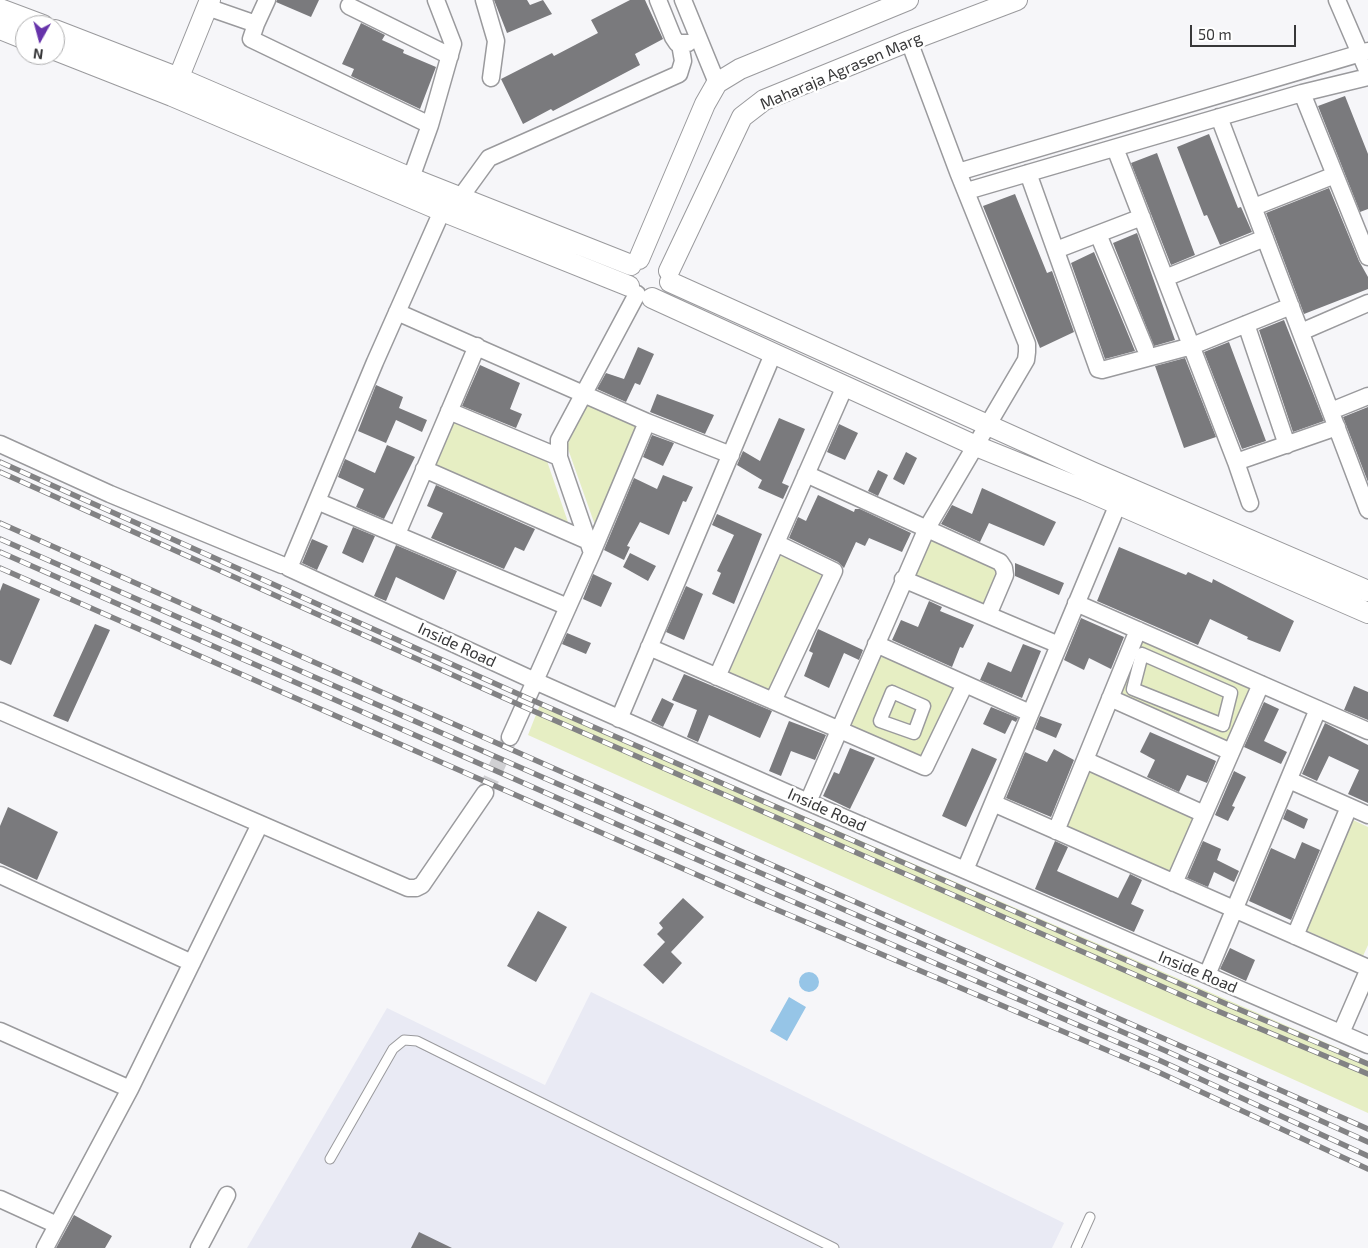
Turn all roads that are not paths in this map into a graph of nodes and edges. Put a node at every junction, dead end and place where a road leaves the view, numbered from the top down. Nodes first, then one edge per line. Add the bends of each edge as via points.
1 (266, 0) edge
2 (436, 0) edge
3 (484, 0) edge
4 (658, 0) edge
5 (683, 0) edge
6 (908, 0) edge
7 (1017, 0) edge
8 (1337, 0) edge
9 (209, 4) edge
10 (349, 6) dead end
11 (0, 8) edge
12 (18, 15) edge
13 (256, 24) junction
14 (0, 29) edge
15 (15, 35) edge
16 (65, 35) edge
17 (699, 39) junction
18 (909, 41) junction
19 (680, 44) junction
20 (1364, 52) edge
21 (65, 53) edge
22 (450, 56) junction
23 (1368, 72) edge
24 (1368, 77) edge
25 (491, 78) dead end
26 (717, 83) junction
27 (175, 87) junction
28 (1302, 93) junction
29 (1219, 117) junction
30 (430, 126) junction
31 (1115, 148) junction
32 (958, 172) junction
33 (1028, 173) junction
34 (1335, 175) junction
35 (411, 178) junction
36 (967, 191) junction
37 (460, 198) junction
38 (1254, 208) junction
39 (442, 212) junction
40 (1142, 217) junction
41 (1098, 234) junction
42 (1266, 238) junction
43 (1056, 250) junction
44 (1368, 257) edge
45 (635, 262) junction
46 (669, 276) junction
47 (1166, 278) junction
48 (639, 293) junction
49 (1368, 304) edge
50 (1291, 306) junction
51 (397, 312) junction
52 (1246, 324) junction
53 (1301, 332) junction
54 (477, 346) junction
55 (1192, 346) junction
56 (1145, 348) dead end
57 (773, 354) junction
58 (845, 386) junction
59 (583, 394) junction
60 (1368, 396) edge
61 (449, 411) junction
62 (1331, 411) junction
63 (647, 422) junction
64 (986, 425) junction
65 (1337, 427) junction
66 (0, 444) edge
67 (1287, 445) junction
68 (976, 446) junction
69 (731, 455) junction
70 (559, 456) junction
71 (1236, 462) junction
72 (424, 469) junction
73 (806, 474) junction
74 (1089, 481) junction
75 (318, 502) junction
76 (1250, 503) dead end
77 (1118, 504) junction
78 (1368, 510) edge
79 (927, 528) junction
80 (397, 534) junction
81 (776, 544) junction
82 (590, 547) junction
83 (285, 567) junction
84 (903, 579) junction
85 (1368, 591) edge
86 (1076, 602) junction
87 (568, 607) junction
88 (1368, 613) edge
89 (988, 615) junction
90 (1138, 630) junction
91 (876, 644) junction
92 (1059, 645) junction
93 (649, 647) junction
94 (717, 677) junction
95 (535, 681) junction
96 (965, 684) junction
97 (1261, 684) junction
98 (1133, 689) joint
99 (1110, 698) junction
100 (773, 701) junction
101 (1318, 709) junction
102 (0, 711) edge
103 (1030, 713) junction
104 (619, 718) junction
105 (838, 730) junction
106 (1368, 731) edge
107 (510, 737) tunnel mouth
108 (1231, 752) junction
109 (1085, 760) junction
110 (1288, 780) junction
111 (485, 793) tunnel mouth
112 (808, 802) junction
113 (993, 803) junction
114 (1349, 807) junction
115 (1204, 814) junction
116 (1368, 815) edge
117 (260, 824) junction
118 (1056, 831) junction
119 (965, 870) junction
120 (0, 875) edge
121 (1174, 882) junction
122 (1235, 909) junction
123 (1295, 936) junction
124 (192, 963) junction
125 (1368, 970) edge
126 (1208, 976) junction
127 (0, 1031) edge
128 (1341, 1034) junction
129 (1368, 1045) edge
130 (130, 1089) junction
131 (330, 1159) dead end
132 (228, 1194) dead end
133 (0, 1198) edge
134 (1090, 1217) dead end
135 (58, 1225) junction
136 (46, 1248) edge
137 (199, 1248) edge
138 (834, 1248) edge
139 (1076, 1248) edge

1 - 13 street
2 - 22 street via 452,41
3 - 25 street via 496,41
4 - 19 street via 673,37
5 - 17 street
6 - 26 street via 740,68
7 - 18 street, Maharaja Agrasen Marg
8 - 20 street
9 - 13 street
9 - 27 street
10 - 22 street
11 - 12 street
13 - 30 street via 251,39
14 - 15 street
16 - 27 street
17 - 19 street
17 - 26 street
18 - 32 street
18 - 46 street, Maharaja Agrasen Marg via 764,100 742,117
19 - 37 street via 683,61 679,74 490,158
20 - 23 street
20 - 32 street
21 - 27 street
22 - 30 street
24 - 28 street
26 - 45 street via 704,104
27 - 35 street
27 - 39 street
28 - 29 street
28 - 34 street
29 - 31 street
29 - 38 street
30 - 35 street
31 - 33 street
31 - 40 street
32 - 36 street
33 - 36 street
33 - 43 street
34 - 38 street
34 - 44 street
35 - 37 street
36 - 64 street via 1027,344 1026,360
37 - 45 street
38 - 42 street
39 - 48 street
39 - 51 street
40 - 41 street
40 - 47 street
41 - 43 street
41 - 56 street
42 - 47 street
42 - 50 street
43 - 55 street via 1098,369
45 - 46 street via 654,257 661,260
45 - 48 street via 628,274
46 - 48 street via 664,292
46 - 64 street
47 - 55 street
48 - 57 street
48 - 59 street
49 - 53 street
50 - 52 street
50 - 53 street
51 - 54 street
51 - 75 street
52 - 55 street
52 - 67 street
53 - 62 street
54 - 59 street
54 - 61 street
55 - 71 street
57 - 58 street
57 - 69 street
58 - 68 street
58 - 73 street
59 - 63 street
59 - 70 street via 559,440
60 - 62 street
61 - 70 street
61 - 72 street
62 - 65 street
63 - 69 street
63 - 82 street
64 - 68 street
64 - 74 street
65 - 67 street
65 - 78 street
66 - 83 street, Inside Road
67 - 71 street
68 - 74 street
68 - 79 street
69 - 93 street
70 - 82 street
71 - 76 street
72 - 80 street
72 - 82 street
73 - 79 street
73 - 81 street
74 - 77 street
74 - 85 street
75 - 80 street
75 - 83 street
77 - 86 street
77 - 88 street
79 - 84 street
79 - 89 street via 1000,562 1005,575
80 - 87 street
81 - 94 street
81 - 100 street via 834,571
82 - 87 street
83 - 95 street, Inside Road
84 - 89 street
84 - 91 street
86 - 90 street
86 - 92 street
87 - 95 street
89 - 92 street
90 - 97 street
90 - 99 street
91 - 96 street
91 - 105 street
92 - 103 street
93 - 94 street
93 - 104 street
94 - 100 street
95 - 104 street, Inside Road
95 - 107 street
96 - 103 street
96 - 105 street via 925,767
97 - 101 street
97 - 108 street
98 - 98 street via 1142,654 1231,693 1223,725
99 - 108 street
99 - 109 street
100 - 105 street
101 - 106 street
101 - 110 street
102 - 117 street
103 - 113 street
104 - 112 street, Inside Road
105 - 112 street
108 - 115 street
109 - 115 street
109 - 118 street
110 - 114 street
110 - 122 street
111 - 117 street via 422,885 416,888 408,888
112 - 119 street, Inside Road
113 - 118 street
113 - 119 street
114 - 116 street
114 - 123 street
115 - 121 street
117 - 124 street
118 - 121 street
119 - 126 street, Inside Road
120 - 124 street
121 - 122 street
122 - 123 street
122 - 126 street
123 - 125 street
124 - 130 street
125 - 128 street
126 - 128 street, Inside Road
127 - 130 street
128 - 129 street, Inside Road
130 - 135 street
131 - 138 lane via 393,1049 404,1040 417,1041
132 - 137 street
133 - 135 street
134 - 139 lane
135 - 136 street

